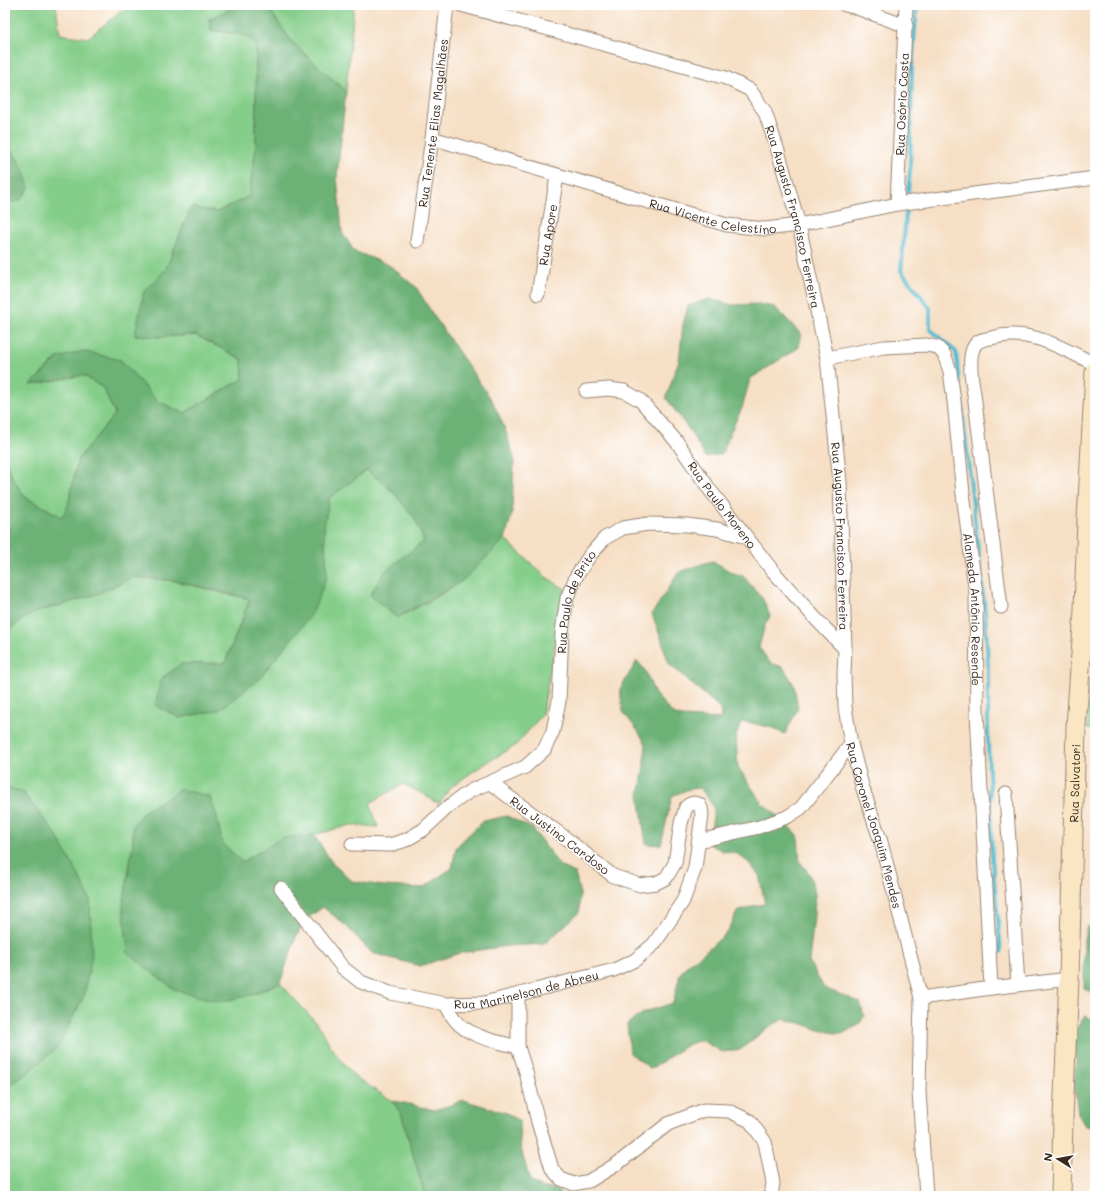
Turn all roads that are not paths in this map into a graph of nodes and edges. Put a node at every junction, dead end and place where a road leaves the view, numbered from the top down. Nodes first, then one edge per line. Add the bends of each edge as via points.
1 (447, 5) edge
2 (461, 5) edge
3 (906, 5) edge
4 (852, 6) edge
5 (906, 26) junction
6 (432, 138) junction
7 (557, 176) junction
8 (1095, 178) edge
9 (897, 204) junction
10 (799, 224) junction
11 (417, 241) dead end
12 (538, 294) dead end
13 (827, 358) junction
14 (1095, 364) edge
15 (1095, 371) edge
16 (586, 391) dead end
17 (746, 537) junction
18 (1001, 607) dead end
19 (1089, 610) edge
20 (845, 649) junction
21 (851, 744) junction
22 (490, 783) junction
23 (1006, 794) dead end
24 (694, 803) joint
25 (699, 841) junction
26 (352, 844) dead end
27 (281, 888) dead end
28 (1069, 979) junction
29 (1018, 985) junction
30 (991, 988) junction
31 (518, 995) junction
32 (921, 998) junction
33 (446, 1004) junction
34 (518, 1047) junction
35 (772, 1196) edge
36 (926, 1196) edge
37 (1061, 1196) edge

1 - 6 street, Rua Tenente Elias Magalhães
2 - 10 street, Rua Augusto Francisco Ferreira via 726,78 750,90 765,112
3 - 5 street, Rua Osório Costa
4 - 5 street
5 - 9 street, Rua Osório Costa
6 - 7 street, Rua Vicente Celestino
6 - 11 street, Rua Tenente Elias Magalhães
7 - 10 street, Rua Vicente Celestino via 727,225 765,229
7 - 12 street, Rua Apore
8 - 9 street, Rua Vicente Celestino
9 - 10 street, Rua Vicente Celestino
10 - 13 street, Rua Augusto Francisco Ferreira
13 - 20 street, Rua Augusto Francisco Ferreira via 840,482
13 - 30 street, Alameda Antônio Resende via 884,347 927,345 937,347 948,363 976,594 977,712
14 - 18 street, Alameda Antônio Resende via 1043,339 1019,334 1000,335 980,340 975,344 971,368
15 - 19 street, Rua Salvatori via 1087,520
16 - 17 street, Rua Paulo Moreno via 624,391 640,400 677,442
17 - 20 street, Rua Paulo Moreno via 772,570
17 - 22 street, Rua Paulo de Brito via 717,529 687,525 648,524 623,528 605,538 577,575 567,598 562,632 559,701 553,731 544,750 524,767
19 - 28 street, Rua Salvatori via 1076,727
20 - 21 street, Rua Coronel Joaquim Mendes via 845,707
21 - 25 street via 800,808 787,817 759,827
21 - 32 street, Rua Coronel Joaquim Mendes via 862,789 882,842
22 - 24 street, Rua Justino Cardoso via 613,876 640,885 656,883 666,878 675,863 686,807
22 - 26 street via 470,791 423,830 406,840 390,845
23 - 29 street
24 - 25 street, Rua Marinelson de Abreu via 699,804 702,815
25 - 31 street, Rua Marinelson de Abreu via 695,868 683,901 654,944 635,960 614,970
27 - 33 street, Rua Marinelson de Abreu via 343,968 361,982 390,993
28 - 29 street
28 - 37 street, Rua Salvatori
29 - 30 street
30 - 32 street
31 - 33 street, Rua Marinelson de Abreu via 484,1003
31 - 34 street
32 - 36 street, Rua Coronel Joaquim Mendes via 919,1092
33 - 34 street via 459,1025 476,1035
34 - 35 street via 552,1169 561,1179 574,1184 589,1181 617,1164 668,1124 704,1110 729,1111 750,1121 765,1142 773,1183

